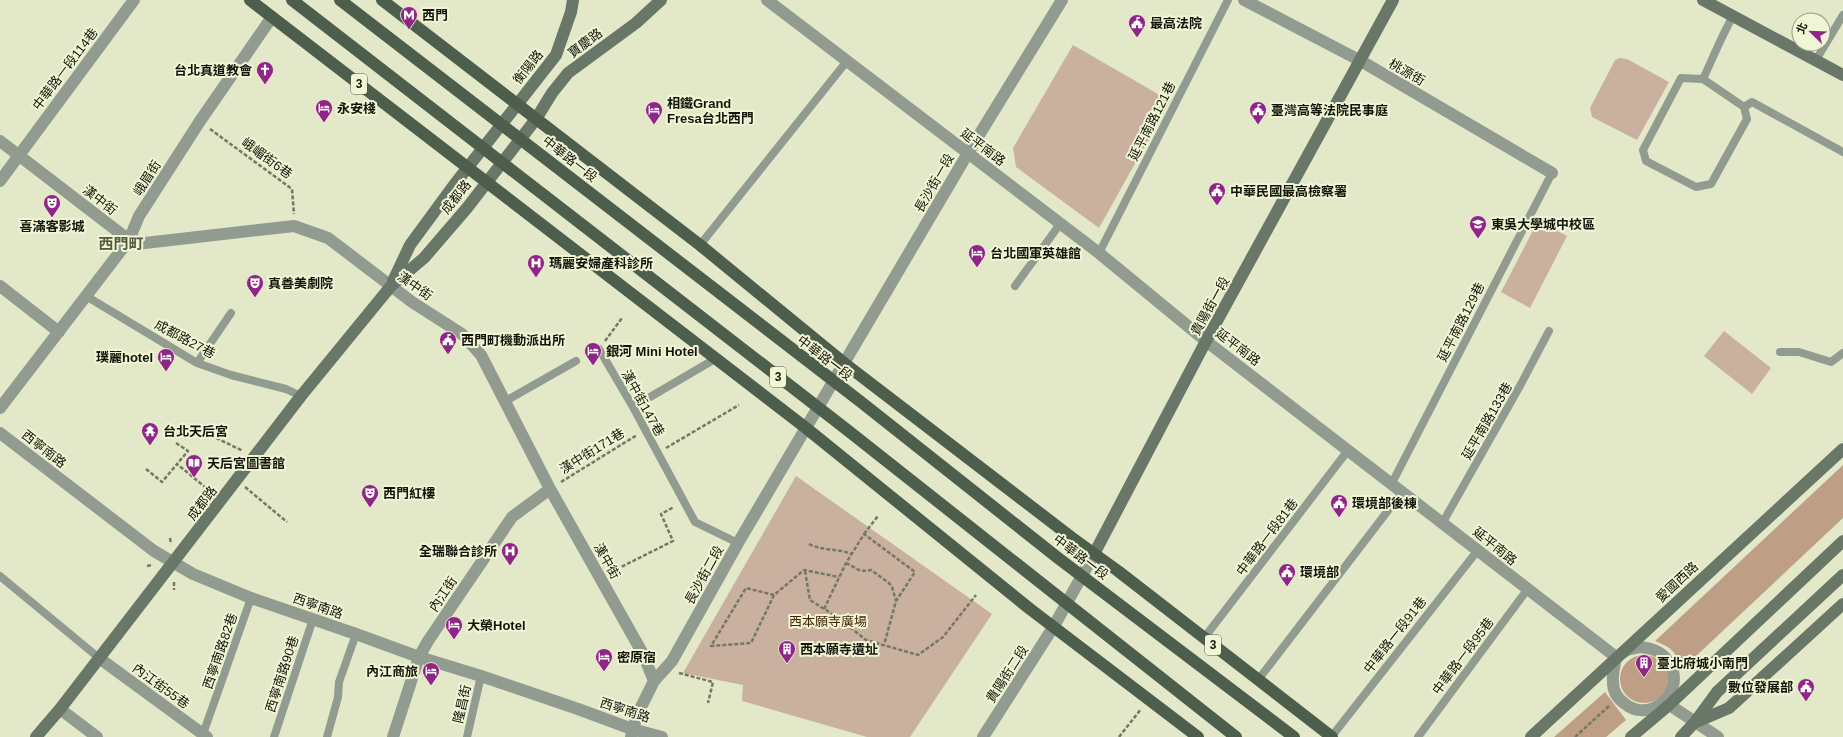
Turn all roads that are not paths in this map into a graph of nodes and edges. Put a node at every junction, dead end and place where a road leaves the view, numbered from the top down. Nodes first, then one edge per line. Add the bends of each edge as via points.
1 (134, 0) edge
2 (250, 0) edge
3 (292, 0) edge
4 (340, 0) edge
5 (382, 0) edge
6 (573, 0) edge
7 (662, 0) edge
8 (767, 0) edge
9 (1062, 0) edge
10 (1228, 0) edge
11 (1244, 0) edge
12 (1394, 0) edge
13 (1703, 0) edge
14 (1843, 15) edge
15 (1733, 16) junction
16 (272, 17) junction
17 (1816, 60) junction
18 (847, 61) junction
19 (1361, 61) junction
20 (1843, 75) edge
21 (1703, 79) junction
22 (516, 104) junction
23 (1744, 107) junction
24 (536, 119) junction
25 (501, 124) junction
26 (520, 138) junction
27 (0, 141) edge
28 (483, 147) junction
29 (1843, 152) edge
30 (968, 153) junction
31 (19, 155) junction
32 (502, 161) junction
33 (468, 167) junction
34 (1552, 173) joint
35 (0, 181) edge
36 (486, 182) junction
37 (1060, 224) junction
38 (129, 240) junction
39 (700, 246) junction
40 (1099, 253) junction
41 (0, 286) edge
42 (391, 286) junction
43 (1015, 286) dead end
44 (86, 296) junction
45 (231, 313) dead end
46 (1549, 331) dead end
47 (59, 332) junction
48 (1206, 341) junction
49 (599, 349) road end
50 (1780, 352) dead end
51 (1843, 353) edge
52 (715, 359) junction
53 (576, 361) dead end
54 (197, 363) junction
55 (844, 363) junction
56 (833, 382) junction
57 (301, 396) junction
58 (504, 402) junction
59 (633, 407) junction
60 (818, 407) junction
61 (0, 408) edge
62 (806, 428) junction
63 (0, 433) edge
64 (1348, 449) junction
65 (1843, 449) edge
66 (1392, 483) junction
67 (550, 489) junction
68 (1403, 491) junction
69 (1443, 522) junction
70 (1843, 542) edge
71 (738, 543) junction
72 (1478, 550) junction
73 (1094, 554) junction
74 (174, 562) junction
75 (1083, 575) junction
76 (1843, 575) edge
77 (0, 576) edge
78 (1527, 590) junction
79 (251, 598) junction
80 (1067, 604) junction
81 (1843, 604) edge
82 (313, 619) junction
83 (1054, 626) junction
84 (356, 634) junction
85 (1204, 638) junction
86 (419, 657) junction
87 (99, 658) junction
88 (1616, 658) junction
89 (481, 676) junction
90 (1258, 680) junction
91 (654, 681) junction
92 (1667, 704) junction
93 (60, 709) junction
94 (1695, 722) junction
95 (632, 733) edge
96 (205, 736) edge
97 (36, 737) edge
98 (97, 737) edge
99 (274, 737) edge
100 (327, 737) edge
101 (393, 737) edge
102 (467, 737) edge
103 (662, 737) edge
104 (983, 737) edge
105 (1198, 737) edge
106 (1236, 737) edge
107 (1294, 737) edge
108 (1332, 737) edge
109 (1418, 737) edge
110 (1531, 737) edge
111 (1631, 737) edge
112 (1681, 737) edge
113 (1718, 737) edge

1 - 31 street, 中華路一段114巷
2 - 16 main road, 3
3 - 28 main road, 3
4 - 25 main road, 中華路一段 / 3
5 - 22 main road, 中華路一段 / 3
6 - 22 main road, 衡陽路 via 556,55
7 - 24 main road, 寶慶路 via 636,23 568,73
8 - 18 street, 延平南路
9 - 30 street, 長沙街一段
10 - 40 lane, 延平南路121巷
11 - 19 street, 桃源街
12 - 19 main road, 貴陽街一段
13 - 15 main road
14 - 17 lane
15 - 17 main road
15 - 21 lane via 1722,34 1720,45
16 - 33 main road, 3
16 - 38 street, 峨眉街 via 200,121 139,216
17 - 20 main road
18 - 30 street, 延平南路
18 - 39 lane
19 - 34 street, 桃源街
19 - 48 main road, 貴陽街一段
21 - 23 lane
21 - 23 lane via 1681,78 1643,150 1646,162 1696,187 1711,184 1747,118
22 - 24 main road, 中華路一段 / 3
22 - 25 main road, 成都路
23 - 29 lane via 1752,102
24 - 26 main road, 成都路
24 - 39 main road, 中華路一段 / 3
25 - 26 main road, 中華路一段 / 3
25 - 28 main road, 成都路
26 - 32 main road, 成都路
26 - 56 main road, 中華路一段 / 3
27 - 31 street, 漢中街
28 - 32 main road, 3
28 - 33 main road, 成都路
30 - 37 street, 延平南路
30 - 55 street, 長沙街一段
31 - 35 street, 中華路一段114巷
31 - 38 street, 漢中街
32 - 36 main road, 成都路
32 - 60 main road, 3
33 - 36 main road, 3
33 - 42 main road, 成都路 via 410,245
34 - 66 lane, 延平南路129巷
36 - 42 main road, 成都路 via 424,258
36 - 52 main road, 3
37 - 40 street, 延平南路
37 - 43 lane
38 - 42 street, 漢中街 via 145,243 294,226 328,238
38 - 44 street, 峨眉街
39 - 55 main road, 中華路一段 / 3
40 - 48 street, 延平南路
41 - 47 street
42 - 57 main road, 成都路
42 - 58 street, 漢中街 via 462,334 481,354
44 - 47 street, 峨眉街
44 - 54 lane, 成都路27巷
45 - 54 lane
46 - 69 lane, 延平南路133巷
47 - 61 street, 峨眉街
48 - 64 street, 延平南路
48 - 73 main road, 貴陽街一段
49 - 59 lane, 漢中街147巷
50 - 51 lane via 1799,352 1831,362
52 - 59 lane
52 - 62 main road, 3
53 - 58 lane
54 - 57 lane, 成都路27巷
55 - 56 street, 長沙街一段
55 - 73 main road, 中華路一段 / 3
56 - 60 street, 長沙街一段
56 - 75 main road, 中華路一段 / 3
57 - 74 main road, 成都路
58 - 67 street, 漢中街
59 - 71 lane, 漢中街147巷 via 695,522
60 - 62 street, 長沙街二段
60 - 80 main road, 3
62 - 71 street, 長沙街二段
62 - 83 main road, 3
63 - 74 street, 西寧南路 via 154,552
64 - 66 street, 延平南路
64 - 85 lane, 中華路一段81巷
65 - 88 main road, 愛國西路
66 - 68 street, 延平南路
67 - 86 street, 內江街 via 512,517
67 - 91 street, 漢中街 via 644,654
68 - 69 street, 延平南路
68 - 90 lane
69 - 72 street, 延平南路
70 - 92 main road
71 - 91 street, 長沙街二段 via 672,661
72 - 78 street, 延平南路
72 - 108 lane, 中華路一段91巷
73 - 75 street, 貴陽街一段
73 - 85 main road, 中華路一段 / 3
74 - 79 street, 西寧南路 via 193,574
74 - 87 main road, 成都路
75 - 80 street, 貴陽街一段
75 - 107 main road, 中華路一段 / 3
76 - 94 main road via 1717,692
77 - 87 lane
78 - 88 street, 延平南路
78 - 109 lane, 中華路一段95巷
79 - 82 street, 西寧南路
79 - 96 lane, 西寧南路82巷
80 - 83 street, 貴陽街一段
80 - 106 main road, 3
81 - 94 main road via 1730,708
82 - 84 street, 西寧南路
82 - 99 lane, 西寧南路90巷
83 - 104 street, 貴陽街二段
83 - 105 main road, 3
84 - 86 street, 西寧南路
84 - 100 lane via 338,682 338,697
85 - 90 main road, 中華路一段 / 3
86 - 89 street, 西寧南路
86 - 101 street, 內江街
87 - 93 main road, 成都路
87 - 96 street, 內江街55巷
88 - 92 street via 1613,681 1615,692 1621,701 1636,711 1646,711
88 - 92 street via 1627,650 1640,647 1658,651 1666,658 1674,675
88 - 110 main road, 愛國西路
89 - 95 street, 西寧南路 via 578,709
89 - 102 lane, 隆昌街
90 - 108 main road, 中華路一段 / 3
91 - 95 street, 長沙街二段 via 637,715
92 - 94 street
92 - 111 main road
93 - 97 main road, 成都路
93 - 98 street
94 - 112 main road
94 - 113 street
95 - 103 street, 西寧南路

